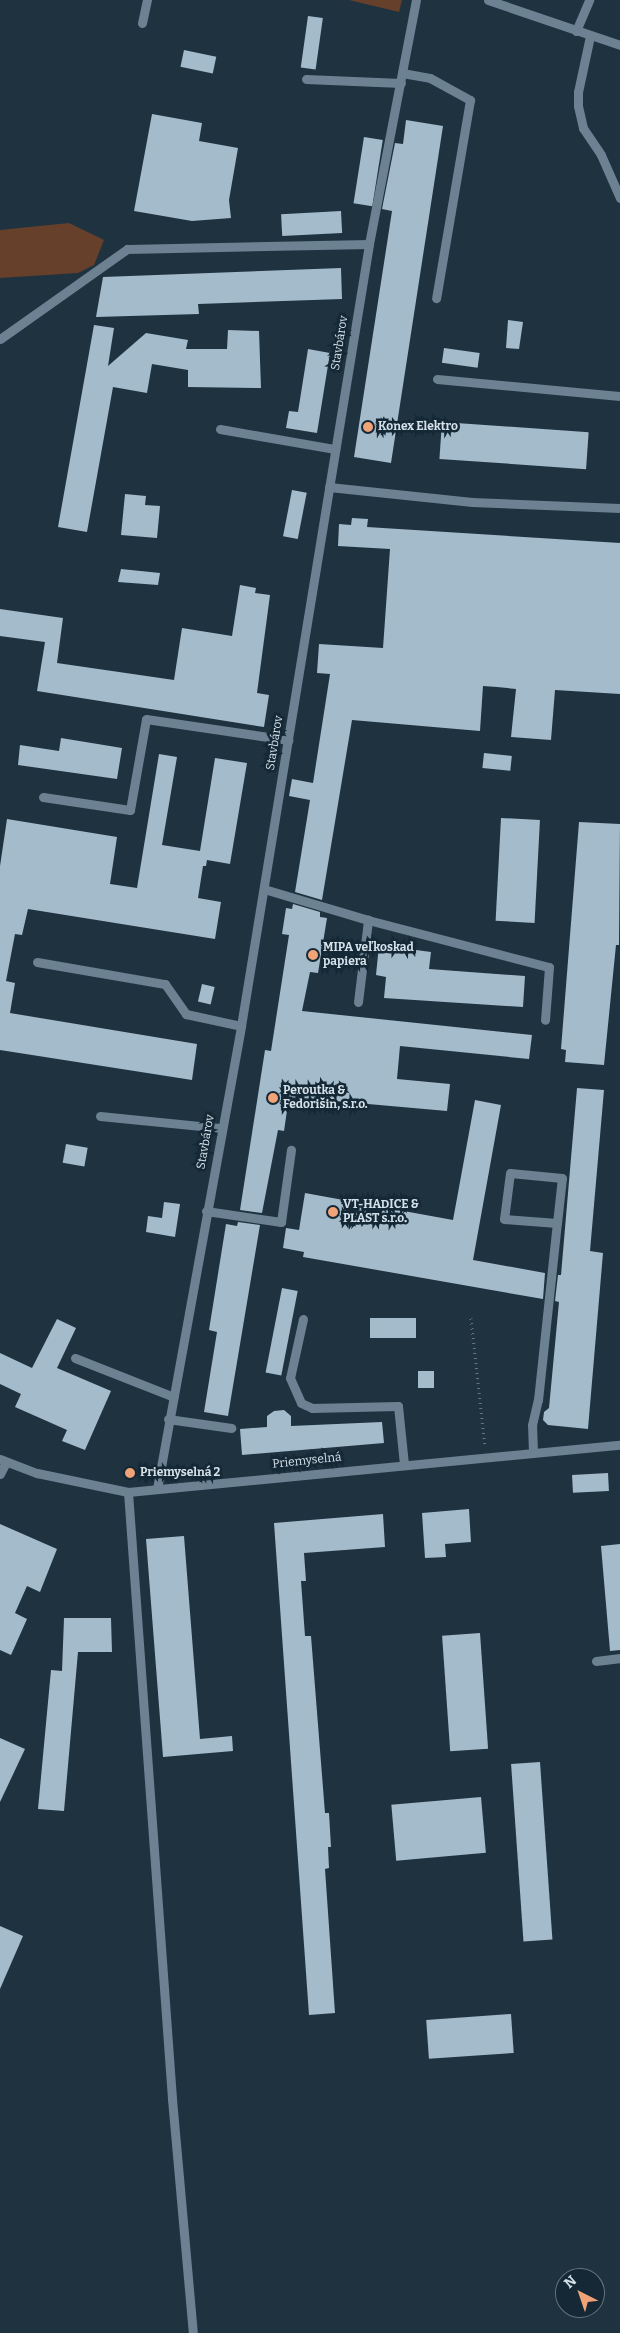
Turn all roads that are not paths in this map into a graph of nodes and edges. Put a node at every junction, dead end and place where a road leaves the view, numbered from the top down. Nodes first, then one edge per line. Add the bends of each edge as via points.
1 (147, 0) edge
2 (416, 0) edge
3 (488, 0) edge
4 (590, 0) edge
5 (142, 23) dead end
6 (576, 31) junction
7 (590, 36) junction
8 (620, 45) edge
9 (402, 73) junction
10 (306, 78) dead end
11 (400, 84) junction
12 (620, 198) edge
13 (369, 244) junction
14 (436, 298) dead end
15 (0, 339) edge
16 (437, 379) dead end
17 (620, 396) edge
18 (220, 429) dead end
19 (335, 449) junction
20 (329, 487) junction
21 (620, 508) edge
22 (288, 740) junction
23 (43, 797) dead end
24 (264, 889) junction
25 (368, 920) junction
26 (37, 962) dead end
27 (358, 1002) dead end
28 (545, 1020) dead end
29 (241, 1026) junction
30 (100, 1116) dead end
31 (221, 1128) junction
32 (291, 1150) dead end
33 (206, 1211) junction
34 (557, 1223) junction
35 (303, 1319) dead end
36 (76, 1358) dead end
37 (174, 1397) junction
38 (168, 1420) junction
39 (231, 1428) dead end
40 (620, 1446) edge
41 (533, 1452) junction
42 (3, 1460) edge
43 (404, 1464) junction
44 (0, 1474) edge
45 (157, 1489) junction
46 (128, 1492) junction
47 (620, 1658) edge
48 (596, 1661) dead end
49 (193, 2333) edge

1 - 5 lane
2 - 9 lane, Stavbárov
3 - 6 lane
4 - 6 lane
6 - 7 lane
7 - 8 lane
7 - 12 lane via 578,106 583,128 612,176
9 - 11 lane, Stavbárov
9 - 14 lane via 430,78 470,100
10 - 11 lane
11 - 13 lane, Stavbárov
13 - 15 lane via 127,249
13 - 19 lane, Stavbárov
16 - 17 lane
18 - 19 lane
19 - 20 lane, Stavbárov
20 - 21 lane via 472,502
20 - 22 lane, Stavbárov
22 - 23 lane via 146,719 130,810
22 - 24 lane, Stavbárov
24 - 25 lane
24 - 29 lane, Stavbárov
25 - 27 lane
25 - 28 lane via 549,967
26 - 29 lane via 165,984 186,1014
29 - 31 lane, Stavbárov
30 - 31 lane
31 - 33 lane, Stavbárov
32 - 33 lane via 281,1222
33 - 37 lane, Stavbárov
34 - 34 lane via 504,1218 510,1173 562,1178
34 - 41 lane via 538,1400 532,1425
35 - 43 lane via 290,1378 301,1403 312,1408 398,1406
36 - 37 lane
37 - 38 lane, Stavbárov
38 - 39 lane
38 - 45 lane, Stavbárov
40 - 41 lane, Priemyselná
41 - 43 lane, Priemyselná
42 - 44 lane
42 - 46 lane, Priemyselná via 37,1473
43 - 45 lane, Priemyselná
45 - 46 lane, Priemyselná
46 - 49 lane via 172,2099
47 - 48 lane

